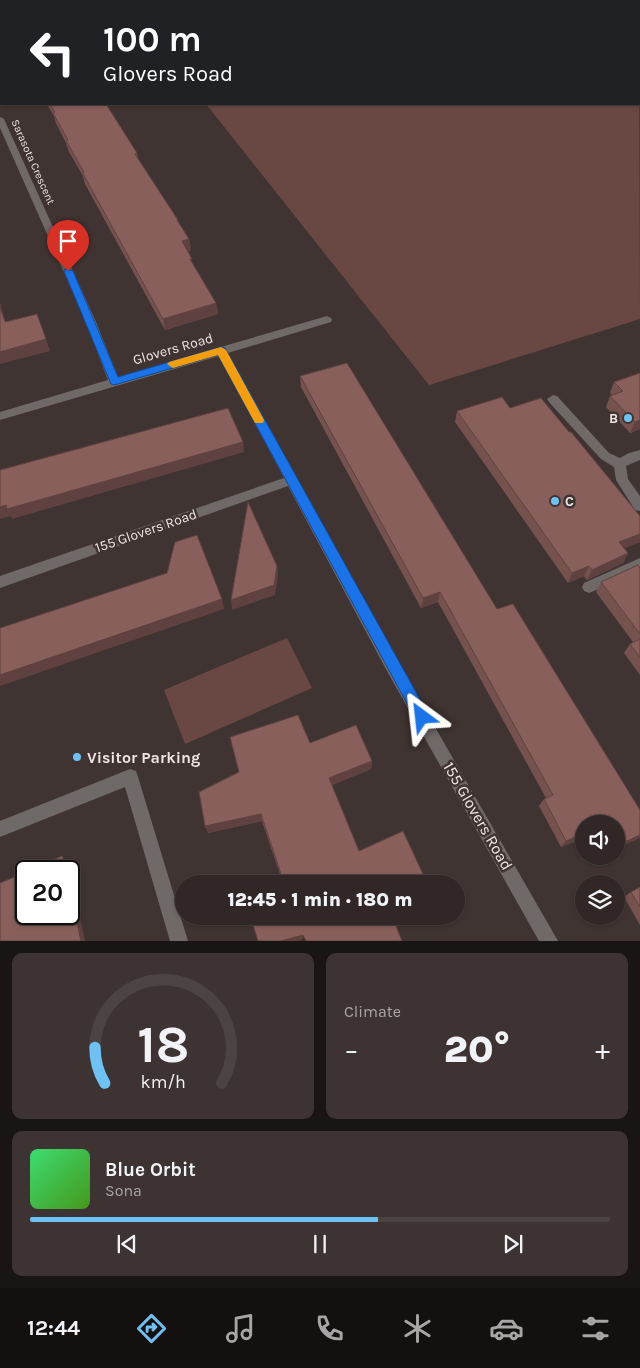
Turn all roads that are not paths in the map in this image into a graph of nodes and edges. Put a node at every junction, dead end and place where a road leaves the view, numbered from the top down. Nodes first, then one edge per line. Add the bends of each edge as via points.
1 (0, 119) edge
2 (327, 320) dead end
3 (221, 350) junction
4 (114, 382) junction
5 (553, 399) dead end
6 (0, 416) edge
7 (640, 454) edge
8 (620, 464) junction
9 (292, 480) junction
10 (640, 506) edge
11 (640, 564) edge
12 (0, 582) edge
13 (589, 587) dead end
14 (0, 829) edge
15 (180, 940) edge
16 (549, 940) edge

1 - 4 street, Sarasota Crescent via 91,322
2 - 3 street, Glovers Road
3 - 4 street, Glovers Road
3 - 9 street, 155 Glovers Road
4 - 6 street, Glovers Road
5 - 8 street via 605,456
7 - 8 street
8 - 10 street via 622,480
9 - 12 street, 155 Glovers Road
9 - 16 street, 155 Glovers Road via 392,666
11 - 13 street
14 - 15 street via 130,776

